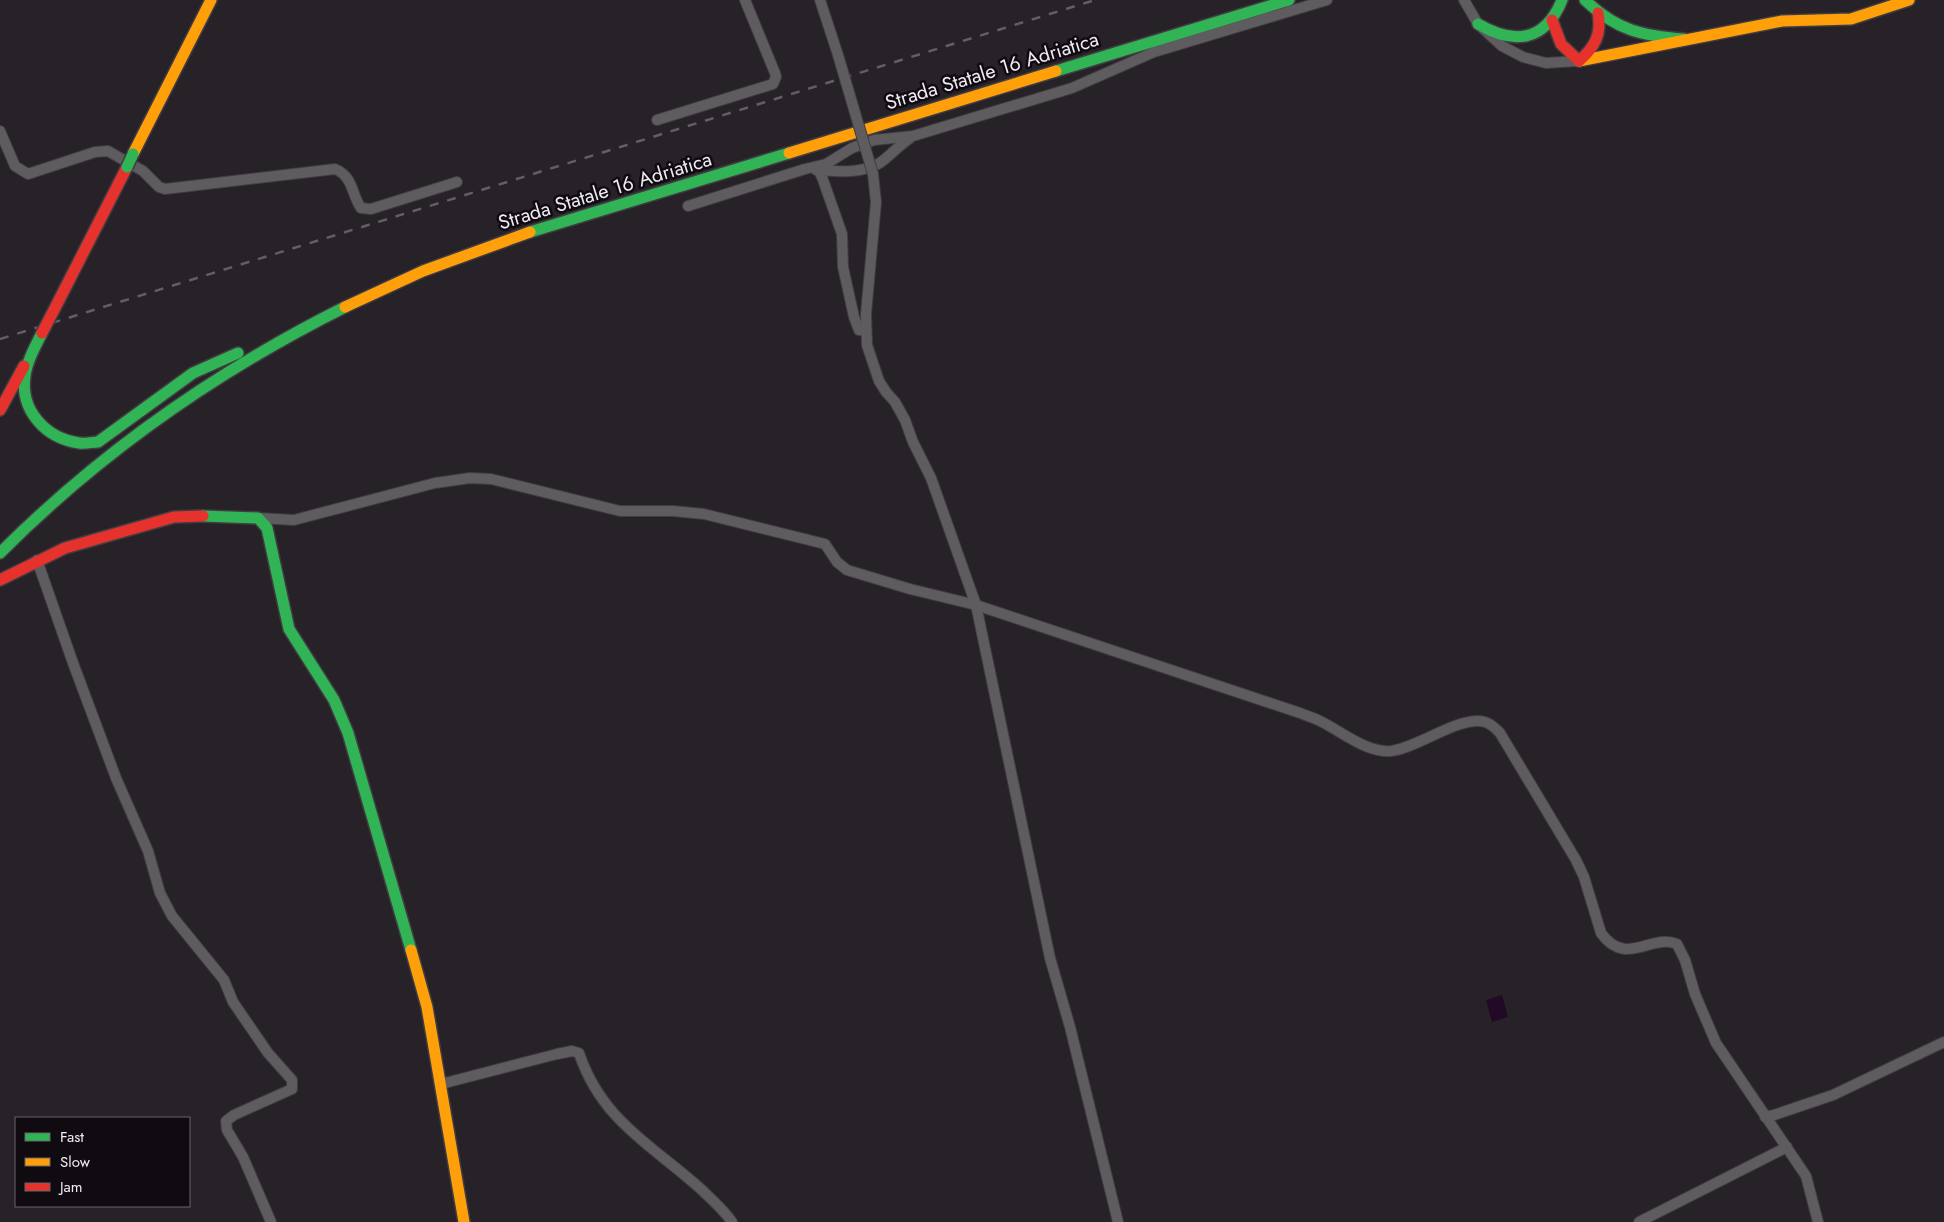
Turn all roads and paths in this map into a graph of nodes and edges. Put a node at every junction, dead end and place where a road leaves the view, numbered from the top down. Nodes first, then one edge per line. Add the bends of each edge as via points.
1 (212, 0) edge
2 (745, 0) edge
3 (820, 0) edge
4 (1249, 0) edge
5 (1289, 0) edge
6 (1327, 0) edge
7 (1464, 0) edge
8 (1562, 0) edge
9 (1585, 0) edge
10 (1909, 0) edge
11 (1598, 13) junction
12 (1552, 20) junction
13 (1478, 24) junction
14 (1684, 39) junction
15 (1579, 61) junction
16 (658, 120) dead end
17 (0, 131) edge
18 (913, 136) junction
19 (818, 168) junction
20 (456, 182) dead end
21 (688, 206) dead end
22 (475, 240) dead end
23 (458, 246) dead end
24 (387, 275) dead end
25 (344, 295) dead end
26 (327, 303) dead end
27 (866, 330) junction
28 (42, 333) junction
29 (0, 410) edge
30 (258, 518) junction
31 (0, 539) edge
32 (0, 553) edge
33 (37, 560) junction
34 (0, 580) edge
35 (976, 605) junction
36 (1944, 1042) edge
37 (441, 1084) junction
38 (1764, 1117) junction
39 (1787, 1147) junction
40 (271, 1222) edge
41 (464, 1222) edge
42 (732, 1222) edge
43 (1118, 1222) edge
44 (1639, 1222) edge
45 (1818, 1222) edge

1 - 28 main road, bridge
2 - 16 street via 775,73 772,84
3 - 27 street, bridge via 873,174 875,227
4 - 22 main road, Strada Statale 16 Adriatica
5 - 32 main road, Strada Statale 16 Adriatica via 538,230 409,277 295,332 202,388 152,422 80,479
6 - 18 street via 1154,52 1072,88
7 - 13 street
8 - 12 main road
9 - 11 main road
10 - 14 main road via 1852,19 1782,21
11 - 14 main road via 1617,26 1642,35
11 - 15 main road via 1599,38
12 - 13 main road via 1541,30 1514,38 1498,35
12 - 15 main road via 1560,44
13 - 15 street via 1502,46 1523,57 1546,63
14 - 15 main road
17 - 20 street via 15,166 28,174 95,152 108,151 143,170 165,189 336,169 351,182 361,208 371,210
18 - 19 street via 874,140 852,148
18 - 19 street via 879,164 855,171 832,172
19 - 21 street via 805,169
19 - 27 street via 842,234 844,267 854,317 859,330
23 - 24 main road
25 - 26 main road
27 - 35 street via 872,364 882,386 905,420 931,478
28 - 29 main road
28 - 31 main road via 24,377 29,411 43,428 60,438 79,443 98,442 193,373 241,351 179,391 111,442
30 - 33 main road via 218,515 174,517 83,542
30 - 35 street via 294,520 435,483 491,478 620,511 704,514 819,542 825,544 836,562 847,570
30 - 37 main road via 267,528 289,628 330,694 348,733 427,1007
33 - 34 main road
33 - 40 street via 72,663 148,852 160,892 172,916 224,980 233,1002 268,1053 292,1080 292,1089 226,1121 227,1130 244,1157
35 - 38 street via 1300,713 1381,751 1403,748 1463,724 1484,721 1490,724 1500,733 1576,860 1600,934 1611,944 1622,948 1666,942 1677,944 1716,1043
35 - 43 street via 1050,958
36 - 38 street via 1833,1094
37 - 41 main road
37 - 42 street via 557,1054 572,1051 580,1054 591,1083 607,1107 648,1146 680,1170
38 - 39 street
39 - 44 street
39 - 45 street via 1806,1176

